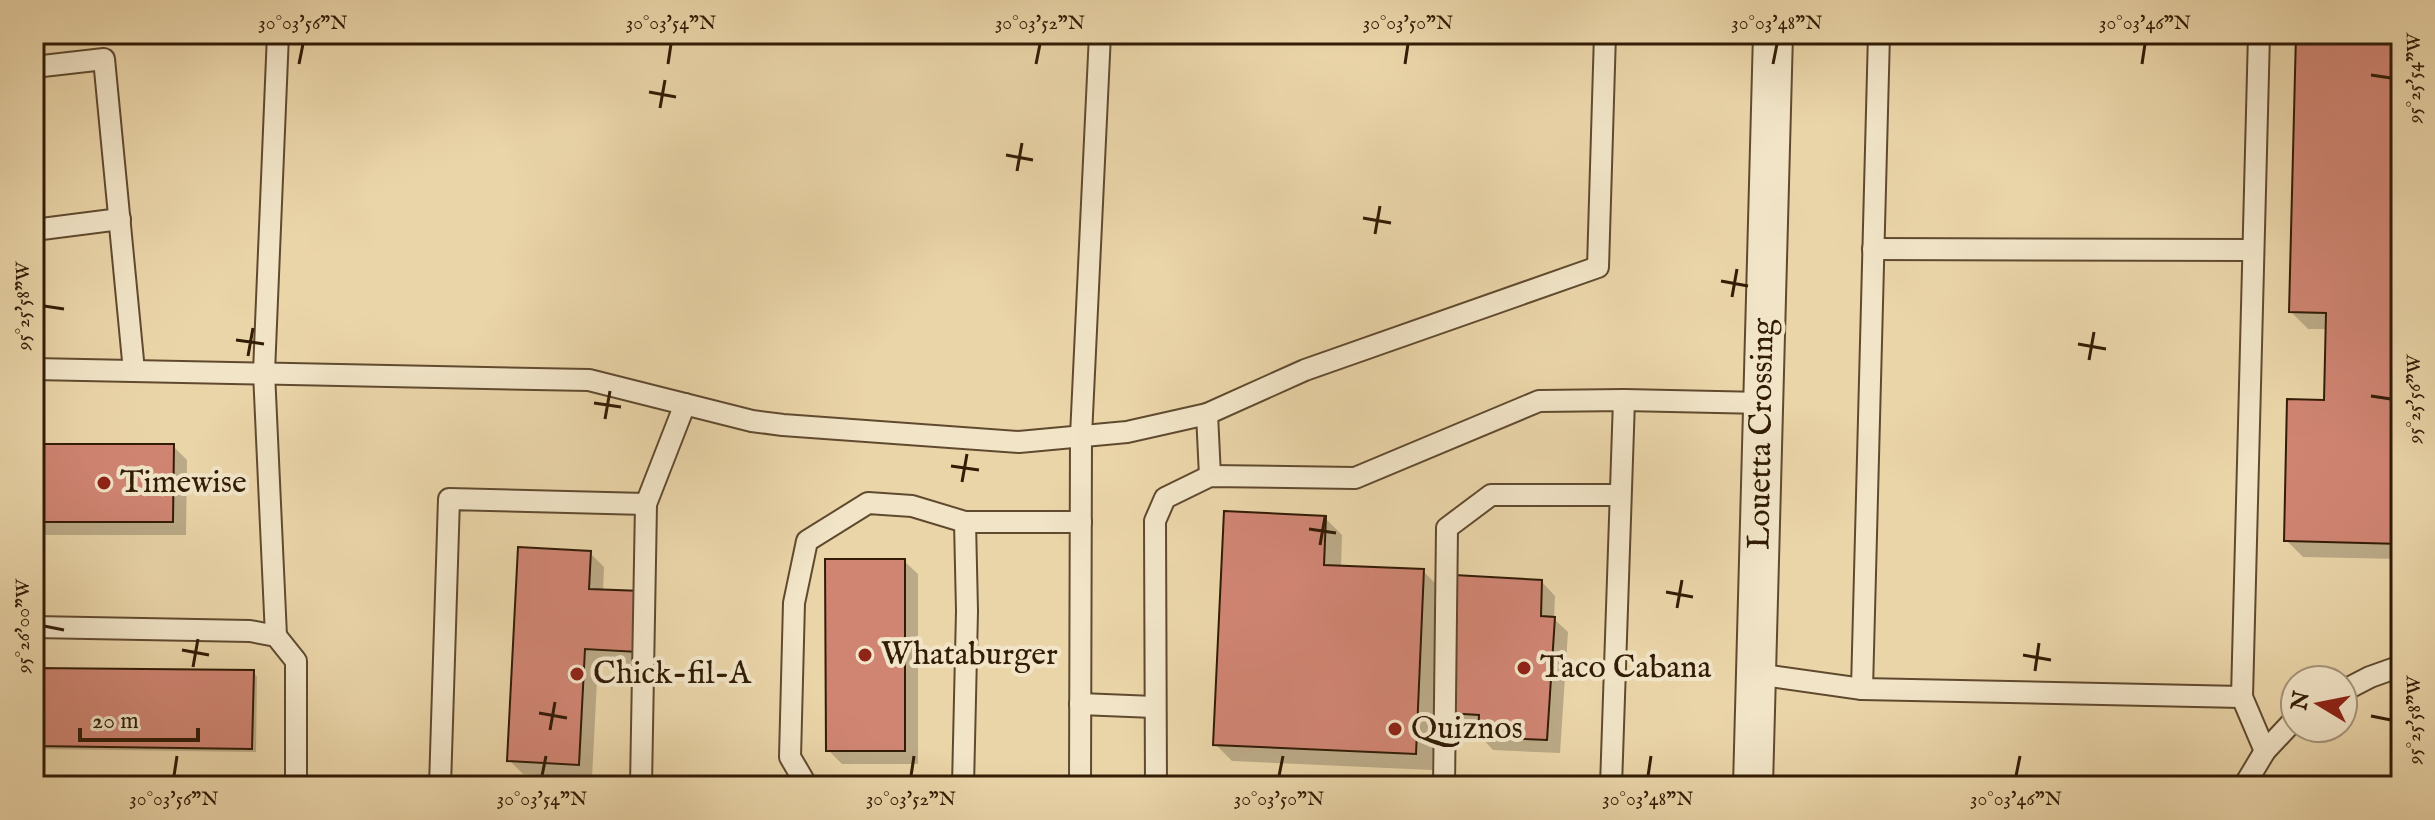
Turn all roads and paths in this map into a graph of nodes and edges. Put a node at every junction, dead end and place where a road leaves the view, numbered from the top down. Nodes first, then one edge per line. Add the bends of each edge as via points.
1 (278, 34) edge
2 (1100, 34) edge
3 (1605, 34) edge
4 (1773, 34) edge
5 (1879, 34) edge
6 (2259, 34) edge
7 (34, 67) edge
8 (120, 219) junction
9 (34, 230) edge
10 (1873, 249) junction
11 (2253, 250) junction
12 (34, 369) edge
13 (134, 371) junction
14 (264, 372) junction
15 (1624, 400) junction
16 (1763, 403) junction
17 (685, 404) junction
18 (1207, 414) junction
19 (1081, 436) junction
20 (1210, 476) junction
21 (1620, 495) junction
22 (646, 504) junction
23 (965, 522) junction
24 (1081, 522) junction
25 (34, 627) edge
26 (276, 636) junction
27 (2401, 666) edge
28 (1756, 674) junction
29 (2359, 683) edge
30 (1862, 689) junction
31 (2242, 697) junction
32 (1080, 704) junction
33 (1154, 707) junction
34 (2279, 736) edge
35 (2265, 751) junction
36 (296, 786) edge
37 (440, 786) edge
38 (641, 786) edge
39 (807, 786) edge
40 (963, 786) edge
41 (1080, 786) edge
42 (1156, 786) edge
43 (1444, 786) edge
44 (1611, 786) edge
45 (1753, 786) edge
46 (2244, 786) edge

1 - 14 lane
2 - 19 lane
3 - 18 lane via 1598,267 1305,370
4 - 16 street, Louetta Crossing
5 - 10 lane
6 - 11 lane
7 - 8 lane via 104,59
8 - 9 lane
8 - 13 lane
10 - 11 lane
10 - 30 lane
11 - 31 lane
12 - 13 lane
13 - 14 lane
14 - 17 lane via 589,380
14 - 26 lane
15 - 16 lane
15 - 20 lane via 1539,401 1355,478
15 - 21 lane
16 - 28 street, Louetta Crossing
17 - 19 lane via 783,425 1019,442
17 - 22 lane
18 - 19 lane
18 - 20 lane
19 - 24 lane
20 - 33 lane via 1165,498 1155,521
21 - 43 lane via 1491,495 1447,528
21 - 44 lane
22 - 37 lane via 449,499
22 - 38 lane
23 - 24 lane
23 - 39 lane via 912,506 868,503 807,541 794,603 790,757
23 - 40 lane
24 - 32 lane
25 - 26 lane via 250,631
26 - 36 lane via 296,661
27 - 29 lane
28 - 30 lane
28 - 45 street, Louetta Crossing
30 - 31 lane
31 - 35 lane
32 - 33 lane
32 - 41 lane
33 - 42 lane
34 - 35 lane
35 - 46 lane

